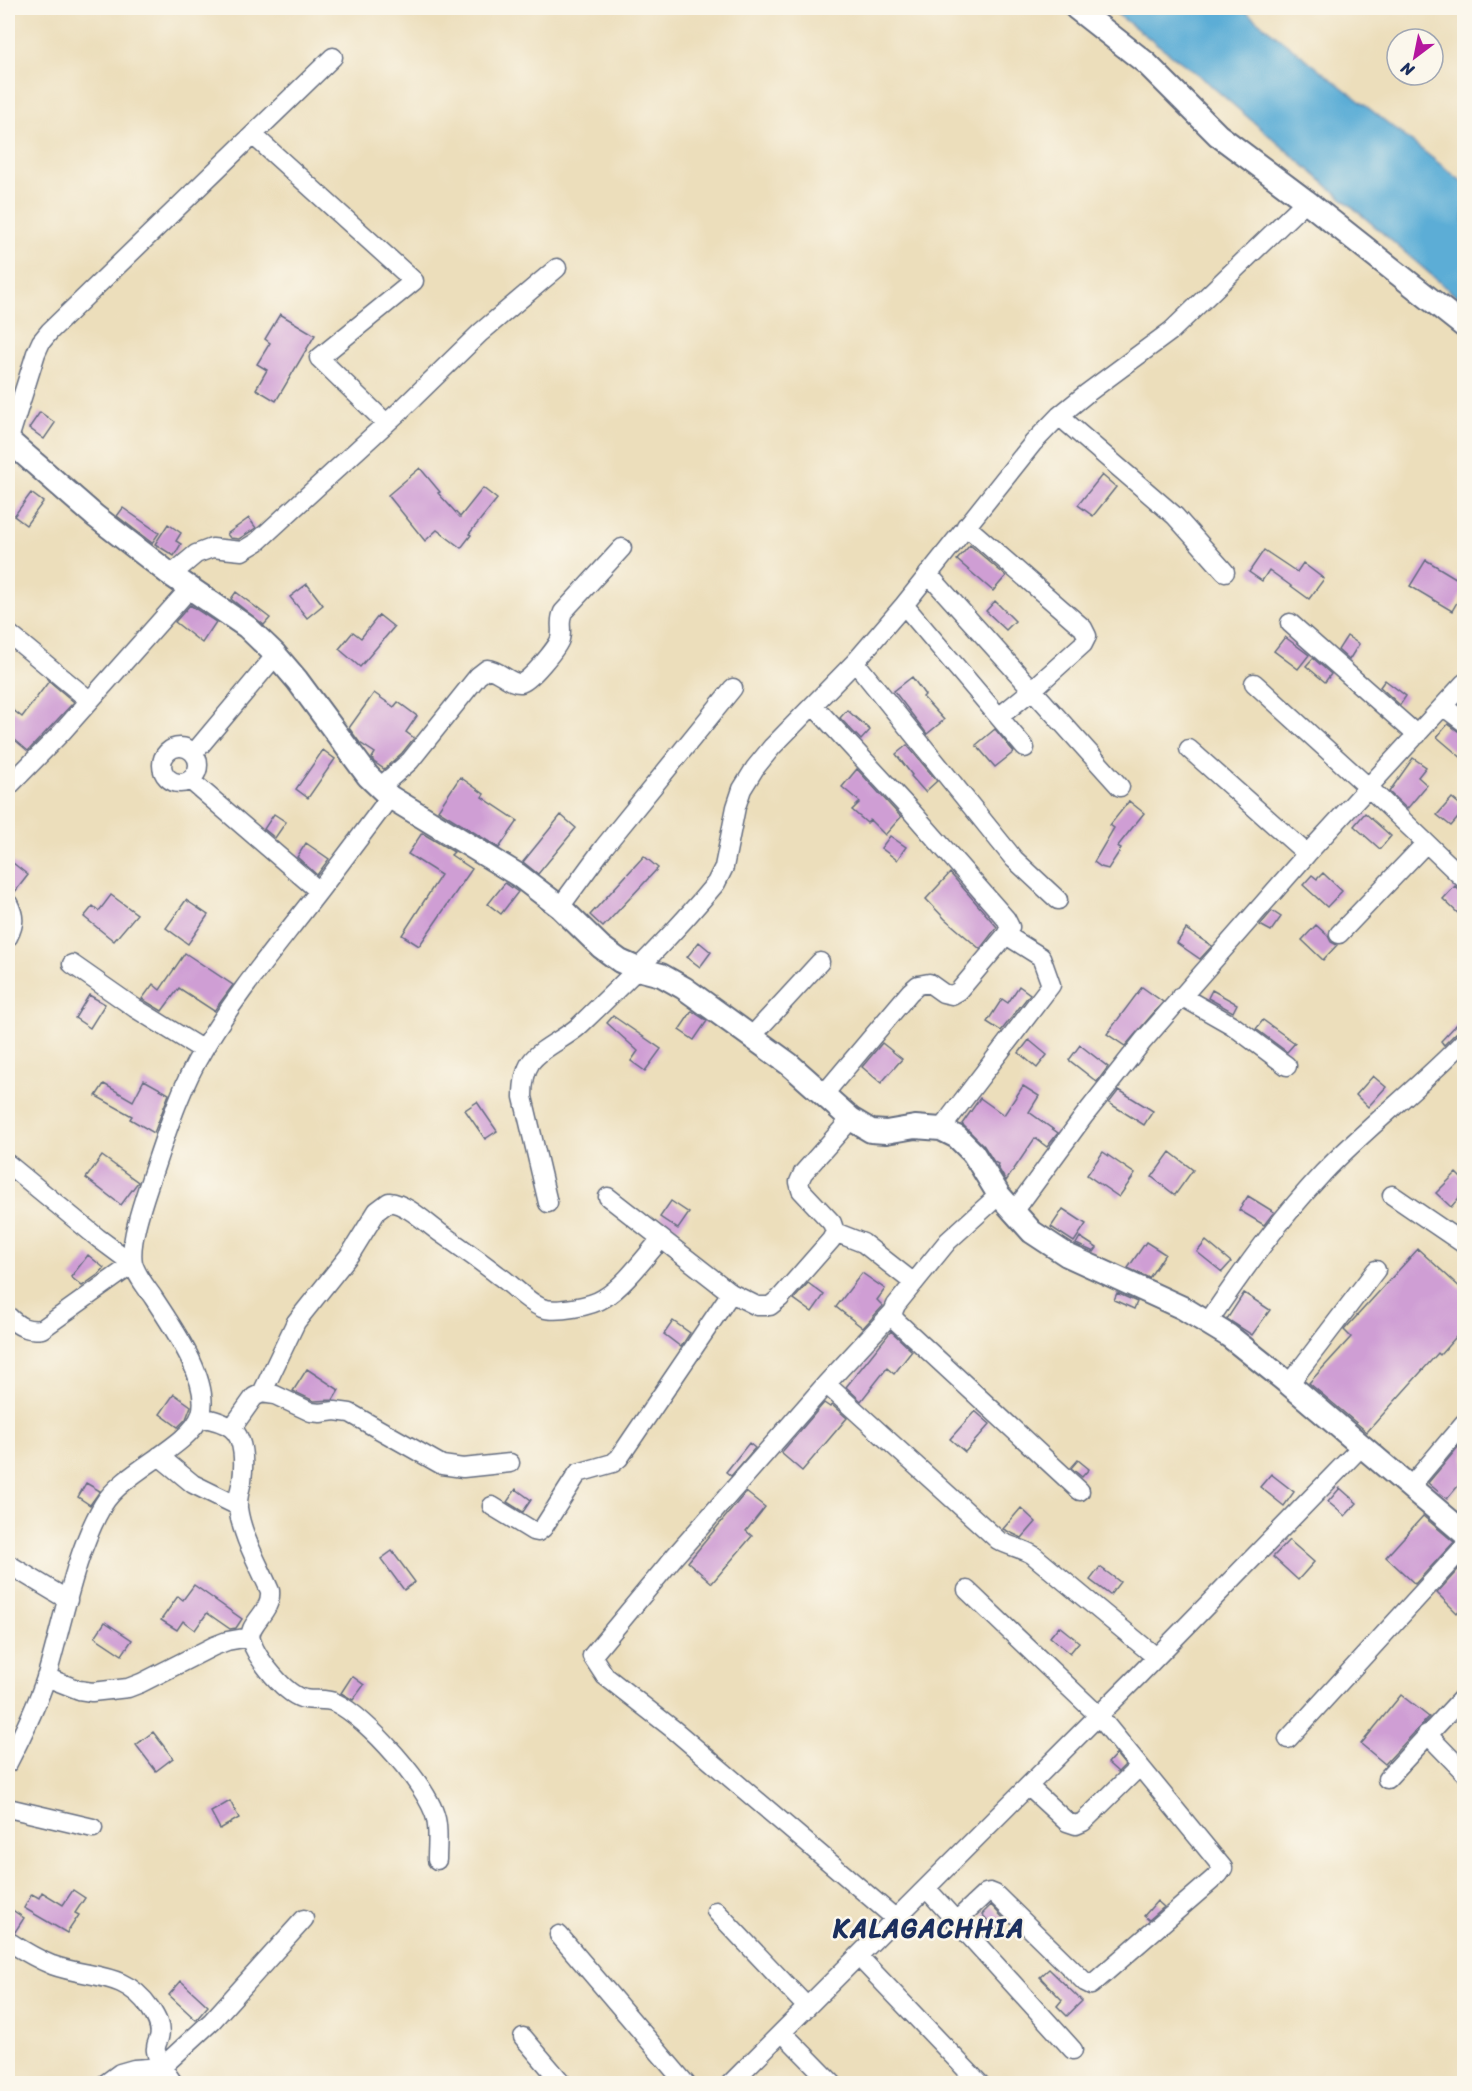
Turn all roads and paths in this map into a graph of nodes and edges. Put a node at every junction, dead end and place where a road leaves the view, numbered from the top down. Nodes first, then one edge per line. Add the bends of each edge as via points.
1 (1076, 8) edge
2 (333, 57) dead end
3 (253, 135) junction
4 (1306, 201) junction
5 (557, 268) dead end
6 (1464, 326) edge
7 (1059, 416) junction
8 (386, 423) junction
9 (8, 441) edge
10 (966, 526) junction
11 (622, 548) dead end
12 (1225, 572) dead end
13 (928, 574) junction
14 (171, 575) junction
15 (190, 588) junction
16 (904, 604) junction
17 (1290, 623) dead end
18 (8, 633) edge
19 (276, 655) junction
20 (855, 662) junction
21 (1254, 683) dead end
22 (1464, 683) edge
23 (732, 688) dead end
24 (1032, 690) junction
25 (89, 700) junction
26 (813, 705) junction
27 (1444, 706) junction
28 (999, 717) junction
29 (1464, 722) edge
30 (1417, 735) junction
31 (1025, 748) dead end
32 (1189, 748) dead end
33 (194, 753) junction
34 (14, 767) edge
35 (190, 780) junction
36 (8, 787) edge
37 (1120, 787) dead end
38 (1368, 787) junction
39 (385, 792) junction
40 (1426, 843) junction
41 (1307, 854) junction
42 (1464, 879) edge
43 (320, 891) junction
44 (1058, 900) dead end
45 (8, 903) edge
46 (560, 908) junction
47 (1339, 934) dead end
48 (1006, 935) junction
49 (8, 937) edge
50 (820, 962) dead end
51 (72, 964) dead end
52 (638, 969) junction
53 (1181, 996) junction
54 (752, 1036) junction
55 (1464, 1041) edge
56 (203, 1050) junction
57 (1287, 1066) dead end
58 (824, 1094) junction
59 (851, 1119) junction
60 (941, 1129) junction
61 (8, 1164) edge
62 (999, 1195) junction
63 (1392, 1195) dead end
64 (608, 1197) dead end
65 (548, 1203) dead end
66 (1013, 1213) junction
67 (835, 1232) junction
68 (661, 1239) junction
69 (1464, 1244) edge
70 (133, 1264) junction
71 (1376, 1270) dead end
72 (914, 1283) junction
73 (731, 1293) junction
74 (892, 1312) junction
75 (8, 1316) edge
76 (1208, 1322) junction
77 (826, 1384) junction
78 (1289, 1384) junction
79 (262, 1393) junction
80 (200, 1417) junction
81 (1464, 1423) edge
82 (232, 1428) junction
83 (1362, 1446) junction
84 (159, 1456) junction
85 (510, 1463) dead end
86 (1410, 1487) junction
87 (1080, 1491) dead end
88 (238, 1506) junction
89 (492, 1506) dead end
90 (1464, 1533) edge
91 (1464, 1547) edge
92 (8, 1564) edge
93 (967, 1590) dead end
94 (68, 1600) junction
95 (250, 1637) junction
96 (1156, 1657) junction
97 (46, 1677) junction
98 (1464, 1696) edge
99 (1098, 1715) junction
100 (1427, 1734) junction
101 (1287, 1739) dead end
102 (8, 1762) edge
103 (1140, 1766) junction
104 (1464, 1772) edge
105 (1387, 1779) dead end
106 (1028, 1786) junction
107 (8, 1808) edge
108 (93, 1828) dead end
109 (437, 1860) dead end
110 (926, 1888) junction
111 (716, 1911) dead end
112 (304, 1919) dead end
113 (896, 1919) junction
114 (956, 1921) junction
115 (558, 1935) dead end
116 (8, 1941) edge
117 (858, 1956) junction
118 (807, 2007) junction
119 (782, 2032) junction
120 (523, 2037) dead end
121 (1073, 2050) dead end
122 (162, 2067) junction
123 (105, 2084) edge
124 (174, 2084) edge
125 (563, 2084) edge
126 (686, 2084) edge
127 (730, 2084) edge
128 (832, 2084) edge
129 (980, 2084) edge

1 - 4 street via 1146,63 1218,135
2 - 3 street
3 - 8 street via 414,281 319,358
3 - 9 street via 41,342
4 - 6 street
4 - 7 street via 1171,331
5 - 8 street via 480,333
7 - 10 street
7 - 12 street via 1180,520
8 - 14 street via 257,542 242,551 212,548 196,554
9 - 14 street via 94,516
10 - 13 street
10 - 24 street via 1083,628 1087,636
11 - 39 street via 563,612 559,620 560,642 528,680 512,681 487,669 478,676
13 - 16 street
13 - 24 street
14 - 15 street
15 - 19 street via 247,627
15 - 25 street
16 - 20 street
16 - 28 street
17 - 30 street
18 - 25 street
19 - 33 street
19 - 39 street via 368,776
20 - 26 street
20 - 44 street via 1001,843
21 - 38 street
22 - 27 street
23 - 46 street
24 - 28 street
24 - 37 street
25 - 34 street via 62,732
26 - 48 street via 1006,919 1010,927
26 - 52 street via 772,747 742,789 724,867 716,883
27 - 29 street
27 - 30 street
28 - 31 street
30 - 38 street
32 - 41 street
33 - 35 street via 198,764
33 - 35 street via 183,747 172,748 162,762 164,773 172,782
34 - 36 street
35 - 43 street
38 - 40 street
38 - 41 street
39 - 43 street
39 - 46 street via 518,875
40 - 42 street
40 - 47 street
41 - 53 street
43 - 56 street via 254,975
45 - 49 street via 14,915
46 - 52 street via 601,947
48 - 58 street via 952,995 929,983 918,985
48 - 60 street via 1041,957 1052,985
50 - 54 street
51 - 56 street
52 - 54 street via 661,975 684,988
52 - 65 street via 567,1036 531,1062 523,1097
53 - 57 street via 1232,1025
53 - 66 street via 1084,1116
54 - 58 street
55 - 76 street via 1338,1158 1282,1219
56 - 70 street via 145,1195 133,1246
58 - 59 street
59 - 60 street via 871,1131
59 - 67 street via 799,1182 801,1190 832,1223
60 - 62 street via 957,1137 973,1153
61 - 70 street
62 - 66 street
62 - 72 street via 948,1241
63 - 69 street
64 - 68 street
66 - 76 street via 1032,1232 1067,1255
67 - 72 street via 863,1243
67 - 73 street via 770,1306 757,1306
68 - 73 street
68 - 79 street via 604,1298 592,1304 554,1310 530,1301 427,1223 389,1202 376,1211 351,1253 296,1322
70 - 75 street via 42,1329 30,1331
70 - 80 street via 201,1382
71 - 78 street
72 - 74 street
73 - 89 street via 620,1458 578,1473 543,1528 532,1531
74 - 77 street
74 - 87 street via 894,1319
76 - 78 street
77 - 96 street via 998,1540 1033,1555
77 - 113 street via 592,1656 605,1676
78 - 83 street
79 - 82 street via 254,1397
79 - 85 street via 311,1412 350,1413 442,1465 463,1468
80 - 82 street
80 - 84 street via 189,1432
81 - 86 street
82 - 88 street via 243,1456
83 - 86 street
83 - 96 street
84 - 88 street via 194,1484
84 - 94 street via 117,1486 104,1503
86 - 90 street
88 - 95 street via 271,1599
91 - 101 street
92 - 94 street
93 - 99 street
94 - 97 street
95 - 97 street via 214,1646 128,1688 92,1692
95 - 109 street via 288,1691 305,1699 338,1703 391,1748 436,1817
96 - 99 street
97 - 102 street
98 - 100 street
99 - 103 street
99 - 106 street
100 - 104 street
100 - 105 street
103 - 106 street via 1076,1825 1067,1822
103 - 114 street via 1223,1868 1093,1984 1085,1982 995,1894 986,1893
106 - 110 street
107 - 108 street
110 - 113 street
110 - 114 street
111 - 118 street
112 - 122 street via 212,2021
113 - 117 street
114 - 121 street
115 - 126 street
116 - 122 street via 50,1964 122,1982 134,1990 157,2020 160,2030 156,2053
117 - 118 street
117 - 129 street
118 - 119 street
119 - 127 street
119 - 128 street
120 - 125 street
122 - 123 street via 120,2073
122 - 124 street

